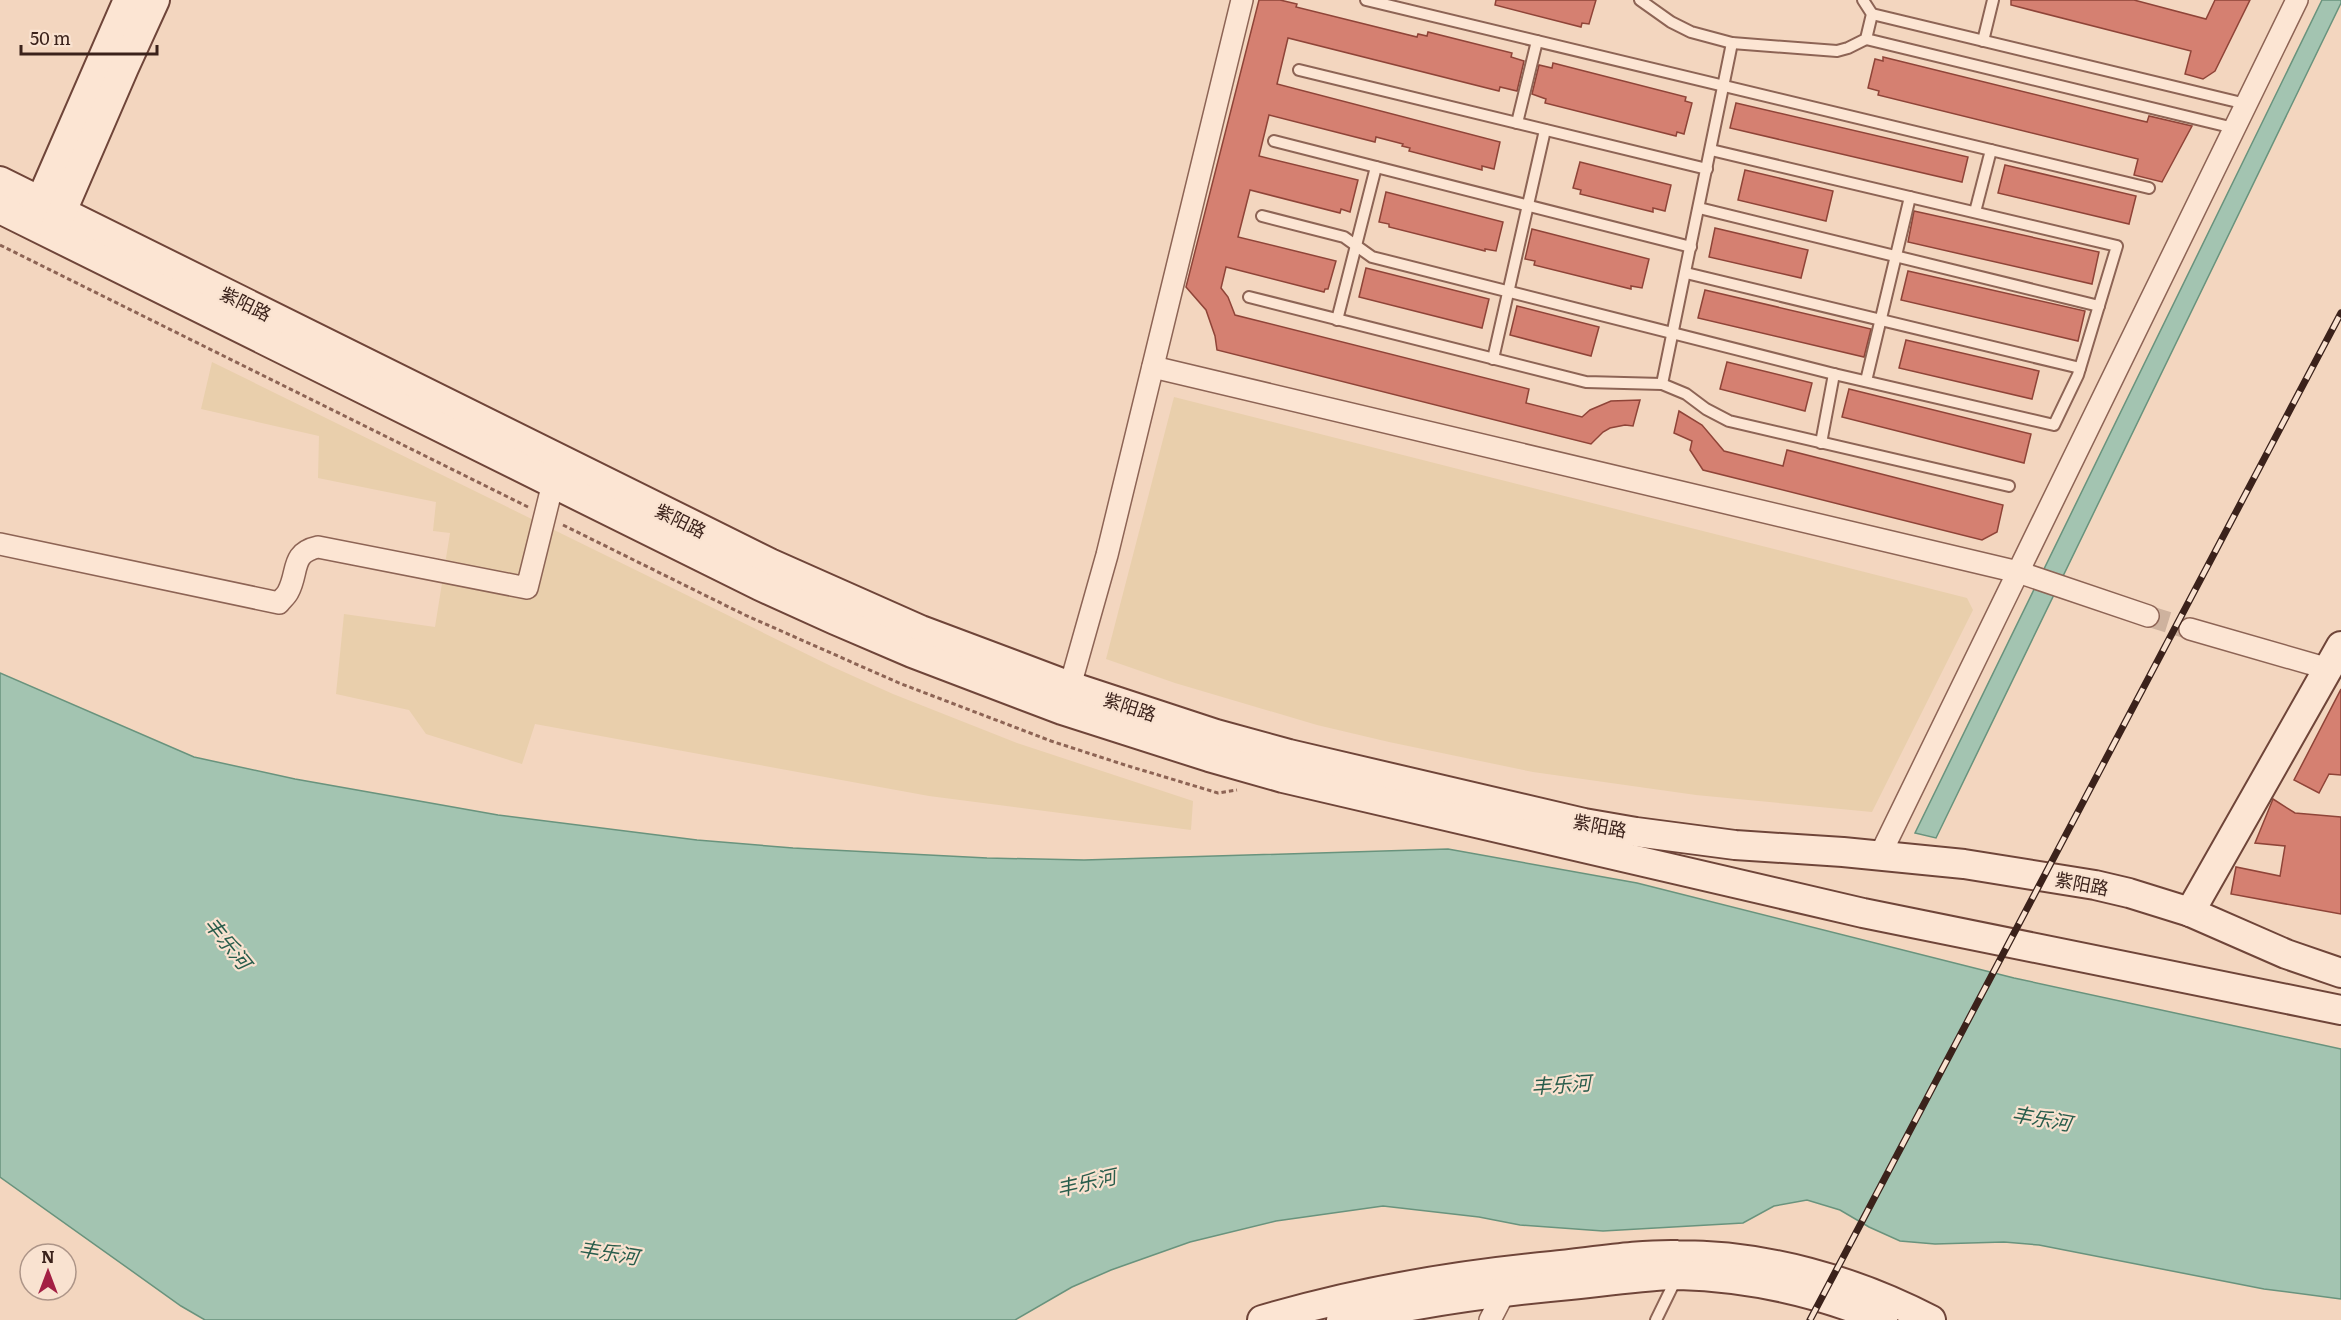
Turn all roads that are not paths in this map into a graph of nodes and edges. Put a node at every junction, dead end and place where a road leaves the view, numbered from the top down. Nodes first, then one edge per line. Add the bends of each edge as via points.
1 (128, 0) edge
2 (155, 0) edge
3 (1242, 0) edge
4 (1366, 0) edge
5 (1640, 0) edge
6 (1863, 0) edge
7 (1993, 0) edge
8 (2297, 0) edge
9 (1872, 14) junction
10 (1866, 39) junction
11 (1537, 41) junction
12 (1983, 41) junction
13 (1732, 43) junction
14 (1299, 70) dead end
15 (1723, 86) junction
16 (2246, 104) junction
17 (1517, 123) junction
18 (2234, 128) junction
19 (1545, 130) junction
20 (1274, 141) dead end
21 (1711, 150) junction
22 (1990, 150) junction
23 (1376, 167) junction
24 (1707, 169) junction
25 (0, 181) edge
26 (2149, 188) dead end
27 (1911, 197) junction
28 (1528, 206) junction
29 (1699, 208) junction
30 (0, 209) edge
31 (1975, 212) junction
32 (1262, 216) dead end
33 (46, 218) junction
34 (1356, 246) junction
35 (1691, 247) junction
36 (1896, 257) junction
37 (1686, 273) junction
38 (1509, 291) junction
39 (1249, 297) dead end
40 (2099, 306) junction
41 (1337, 320) junction
42 (1881, 320) junction
43 (1673, 333) junction
44 (1493, 359) junction
45 (1153, 367) junction
46 (2080, 368) junction
47 (1834, 374) junction
48 (1866, 381) junction
49 (1662, 384) junction
50 (1821, 443) junction
51 (553, 483) junction
52 (2009, 486) dead end
53 (0, 544) edge
54 (2023, 574) junction
55 (2148, 616) tunnel mouth
56 (2190, 629) tunnel mouth
57 (2335, 658) edge
58 (1070, 686) junction
59 (1880, 855) junction
60 (2190, 912) junction
61 (2341, 974) edge
62 (2341, 1010) edge
63 (1677, 1275) junction
64 (1505, 1291) junction
65 (1262, 1320) edge
66 (1341, 1320) edge
67 (1490, 1320) edge
68 (1656, 1320) edge
69 (1883, 1320) edge
70 (1931, 1320) edge

1 - 33 main road
2 - 33 main road
3 - 45 street
4 - 11 lane
5 - 13 lane via 1691,32
6 - 9 lane
7 - 12 lane
8 - 16 street
9 - 10 lane
9 - 12 lane
10 - 13 lane via 1837,51
10 - 18 lane
11 - 15 lane
11 - 17 lane
12 - 16 lane
13 - 15 lane
14 - 17 lane
15 - 21 lane
15 - 22 lane
16 - 18 street
17 - 19 lane
18 - 54 street
19 - 24 lane
19 - 28 lane
20 - 23 lane
21 - 24 lane
21 - 27 lane
22 - 26 lane
22 - 31 lane
23 - 28 lane
23 - 34 lane
24 - 29 lane
25 - 33 main road, 紫阳路
27 - 31 lane
27 - 36 lane
28 - 35 lane
28 - 38 lane
29 - 35 lane
29 - 36 lane
30 - 33 main road, 紫阳路
31 - 40 lane via 2117,246
32 - 34 lane via 1344,237
33 - 51 main road, 紫阳路
33 - 58 main road, 紫阳路 via 770,563 910,625
34 - 38 lane via 1372,257
34 - 41 lane
35 - 37 lane
36 - 40 lane
36 - 42 lane
37 - 42 lane
37 - 43 lane
38 - 43 lane
38 - 44 lane
39 - 41 lane
40 - 46 lane
41 - 44 lane
42 - 46 lane
42 - 48 lane
43 - 47 lane
43 - 49 lane
44 - 49 lane via 1586,382
45 - 54 street
45 - 58 street
46 - 48 lane via 2054,425
47 - 48 lane
47 - 50 lane
49 - 50 lane via 1729,421
50 - 52 lane
51 - 53 street via 527,588 318,547 300,556 288,592 279,603
51 - 62 main road, 紫阳路 via 759,586 912,653 1062,710 1209,757 1296,781 1863,913
54 - 55 street
54 - 59 street
56 - 57 street
57 - 60 main road
58 - 59 main road, 紫阳路 via 1289,754 1584,823 1724,844
59 - 60 main road, 紫阳路 via 2096,885
60 - 61 main road, 紫阳路
63 - 64 main road
63 - 68 lane
63 - 69 main road via 1775,1287
64 - 66 main road
64 - 67 street
65 - 70 main road via 1336,1300 1443,1279 1677,1255 1746,1260 1813,1274 1886,1299

